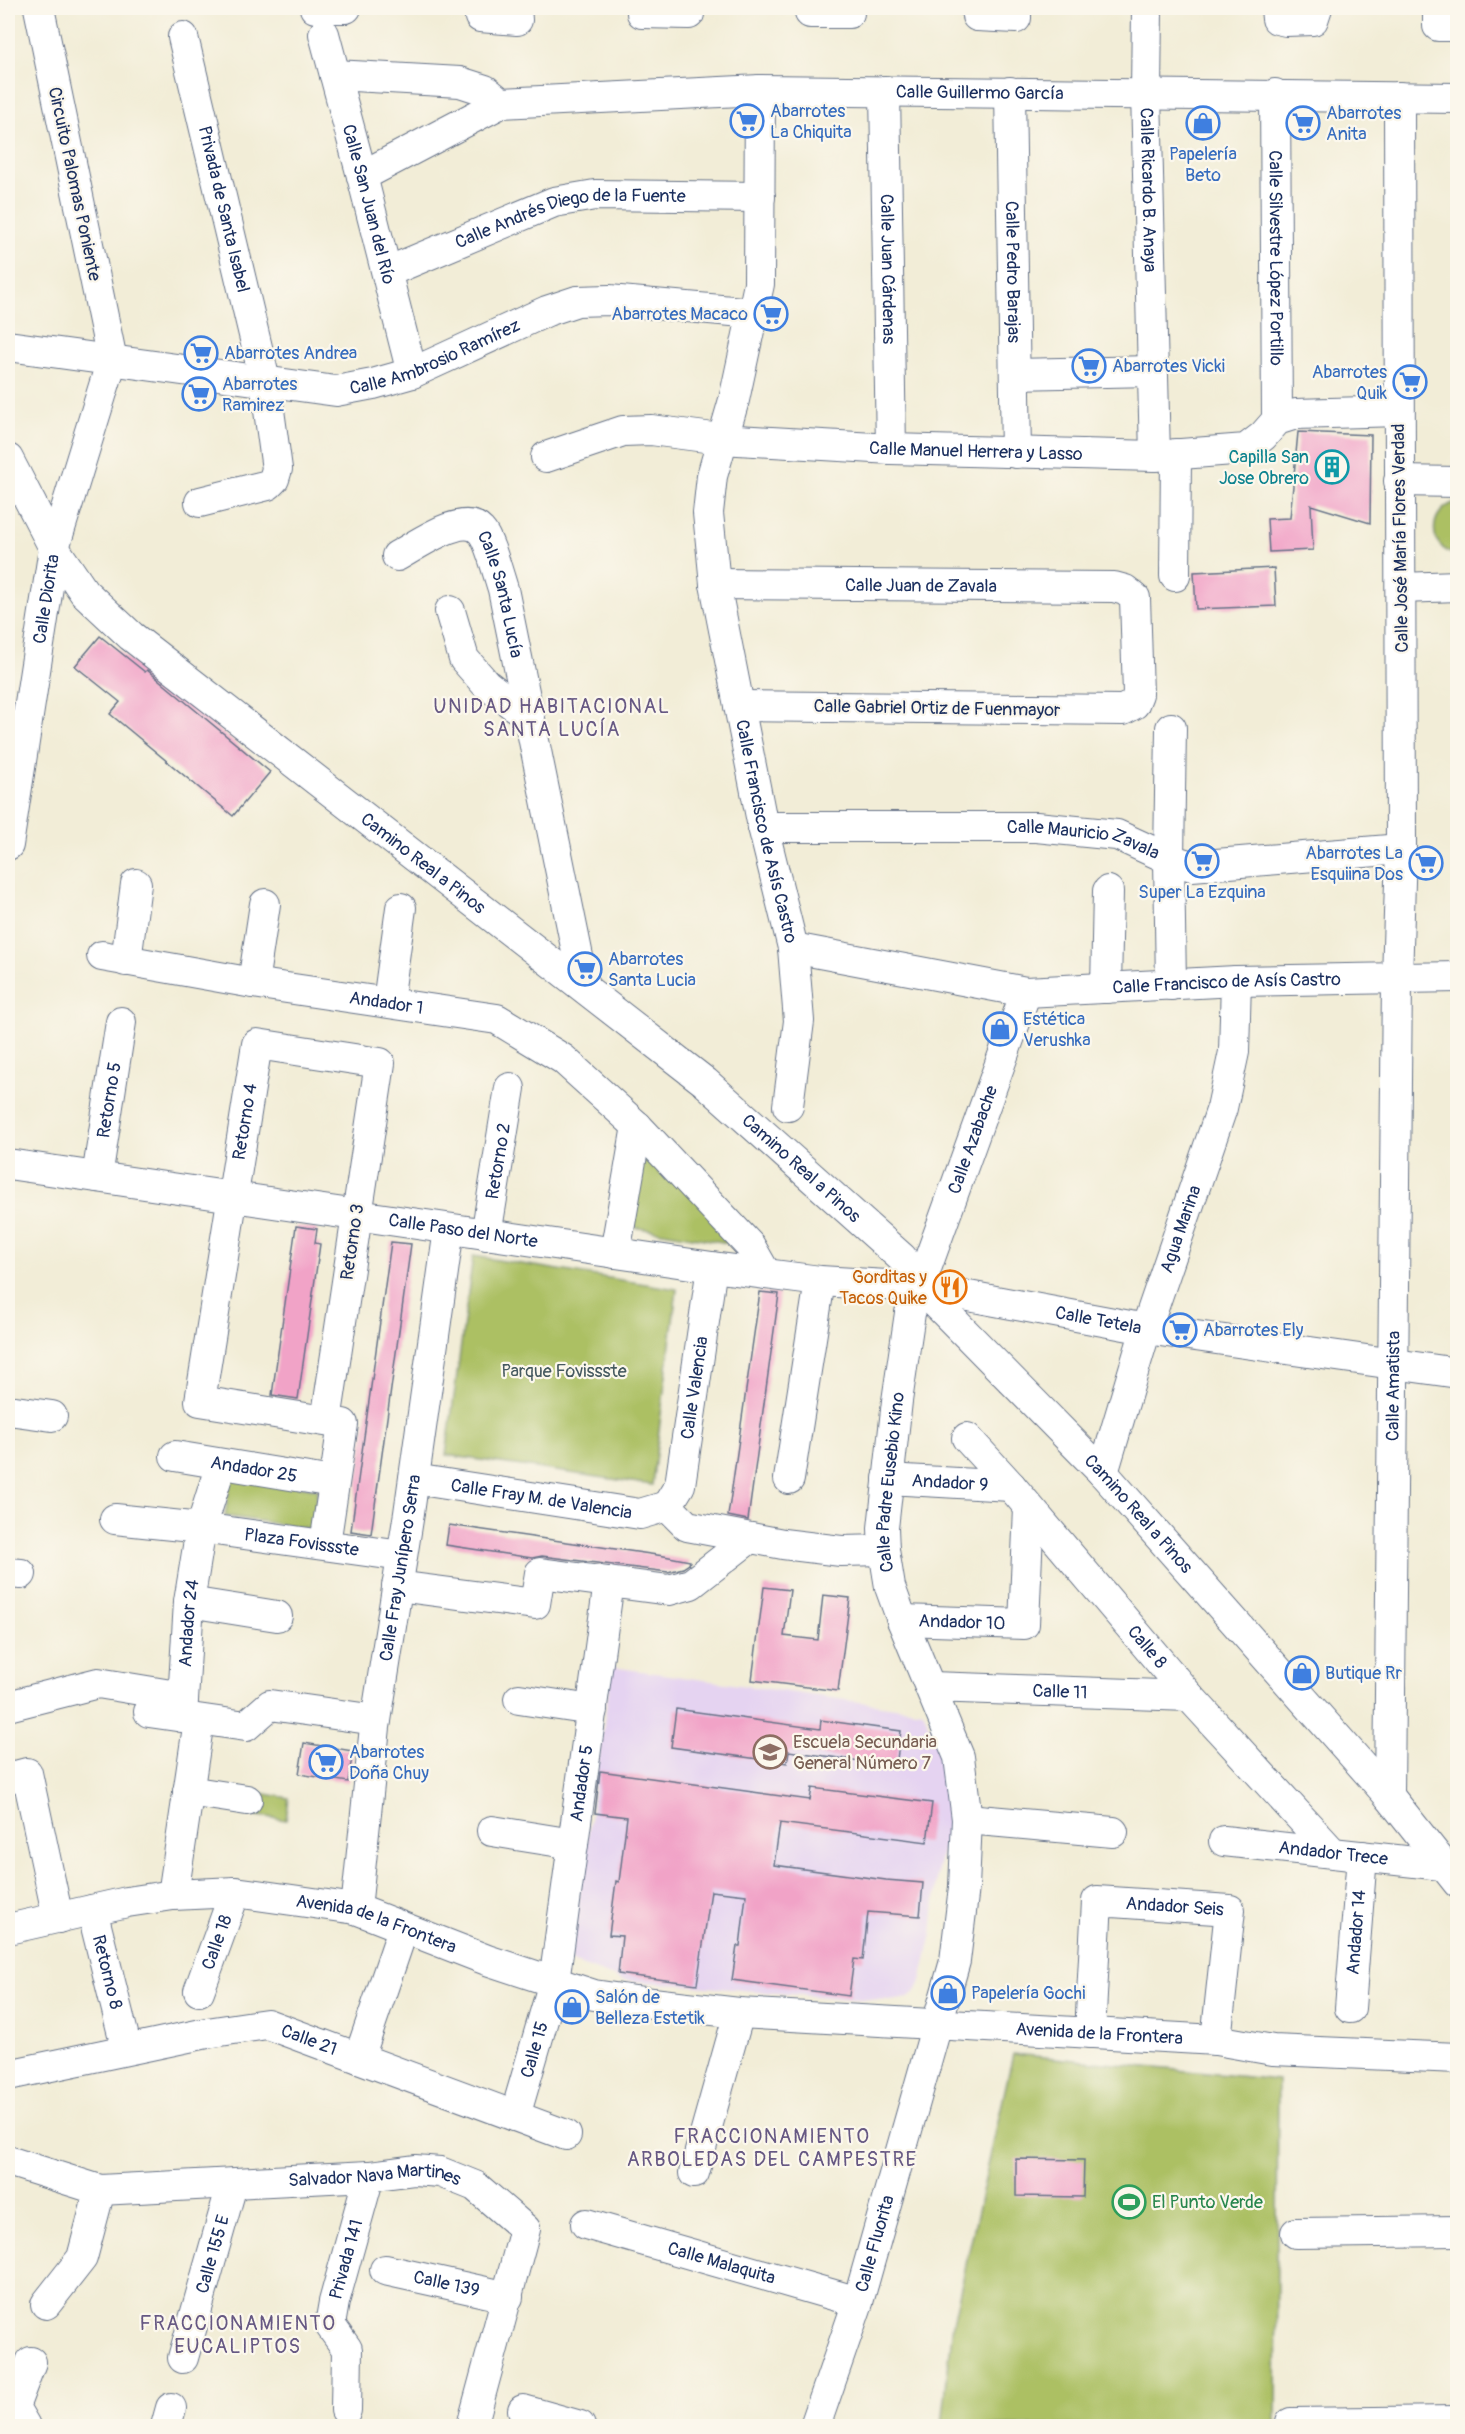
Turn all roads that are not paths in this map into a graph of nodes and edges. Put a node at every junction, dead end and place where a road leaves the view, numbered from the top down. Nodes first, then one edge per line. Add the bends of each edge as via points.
1 (39, 8) edge
2 (346, 8) edge
3 (481, 8) edge
4 (516, 8) edge
5 (642, 8) edge
6 (689, 8) edge
7 (810, 8) edge
8 (849, 8) edge
9 (978, 8) edge
10 (1016, 8) edge
11 (1147, 8) edge
12 (1276, 8) edge
13 (1317, 8) edge
14 (1438, 8) edge
15 (320, 21) edge
16 (1458, 26) edge
17 (183, 37) dead end
18 (335, 75) junction
19 (760, 90) junction
20 (885, 91) junction
21 (1010, 92) junction
22 (1146, 93) junction
23 (1275, 94) junction
24 (1399, 97) junction
25 (1458, 98) edge
26 (501, 103) junction
27 (363, 176) junction
28 (760, 197) junction
29 (387, 272) junction
30 (754, 313) junction
31 (8, 346) edge
32 (112, 360) junction
33 (1152, 371) junction
34 (412, 374) junction
35 (1015, 374) junction
36 (265, 381) junction
37 (1399, 411) junction
38 (1277, 420) junction
39 (721, 439) junction
40 (891, 449) junction
41 (1016, 453) junction
42 (1166, 455) junction
43 (546, 457) dead end
44 (8, 459) edge
45 (1399, 481) junction
46 (1458, 482) edge
47 (200, 502) dead end
48 (54, 548) junction
49 (397, 556) dead end
50 (1174, 576) dead end
51 (714, 584) junction
52 (1458, 586) edge
53 (1401, 588) junction
54 (450, 611) dead end
55 (1134, 704) joint
56 (739, 706) junction
57 (530, 718) junction
58 (1171, 728) dead end
59 (14, 759) edge
60 (763, 827) junction
61 (8, 845) edge
62 (1401, 849) junction
63 (1169, 859) junction
64 (136, 884) dead end
65 (1108, 891) dead end
66 (265, 904) dead end
67 (401, 908) dead end
68 (794, 948) junction
69 (1458, 977) edge
70 (1397, 979) junction
71 (1236, 981) junction
72 (253, 983) junction
73 (1171, 985) junction
74 (584, 986) junction
75 (1106, 988) junction
76 (1026, 992) junction
77 (388, 1002) junction
78 (121, 1022) dead end
79 (380, 1064) joint
80 (510, 1088) dead end
81 (788, 1106) dead end
82 (637, 1126) junction
83 (8, 1164) edge
84 (97, 1177) junction
85 (232, 1198) junction
86 (356, 1216) junction
87 (449, 1229) junction
88 (486, 1235) junction
89 (615, 1253) junction
90 (712, 1267) junction
91 (765, 1274) junction
92 (820, 1281) junction
93 (920, 1287) junction
94 (1146, 1329) junction
95 (1393, 1364) junction
96 (1458, 1373) edge
97 (8, 1410) edge
98 (52, 1416) dead end
99 (326, 1421) junction
100 (967, 1438) dead end
101 (175, 1456) dead end
102 (221, 1464) junction
103 (1103, 1473) junction
104 (414, 1479) junction
105 (789, 1479) dead end
106 (888, 1479) junction
107 (333, 1482) junction
108 (1020, 1497) junction
109 (667, 1506) junction
110 (115, 1519) dead end
111 (201, 1528) junction
112 (750, 1538) junction
113 (325, 1544) junction
114 (884, 1550) junction
115 (402, 1556) junction
116 (609, 1582) junction
117 (398, 1586) junction
118 (189, 1602) junction
119 (277, 1616) dead end
120 (902, 1620) junction
121 (931, 1687) junction
122 (1189, 1696) junction
123 (519, 1699) dead end
124 (8, 1706) edge
125 (592, 1710) junction
126 (188, 1711) junction
127 (149, 1712) dead end
128 (376, 1720) junction
129 (8, 1778) edge
130 (188, 1791) junction
131 (1389, 1796) junction
132 (246, 1800) dead end
133 (967, 1819) junction
134 (492, 1831) dead end
135 (1113, 1832) dead end
136 (1224, 1840) dead end
137 (573, 1844) junction
138 (1332, 1852) junction
139 (1362, 1856) junction
140 (1450, 1874) edge
141 (235, 1892) junction
142 (174, 1895) junction
143 (92, 1910) junction
144 (356, 1910) junction
145 (58, 1918) junction
146 (8, 1929) edge
147 (403, 1929) junction
148 (554, 1982) junction
149 (201, 1986) dead end
150 (1350, 2008) dead end
151 (739, 2013) junction
152 (938, 2023) junction
153 (1090, 2033) junction
154 (123, 2034) dead end
155 (1216, 2040) junction
156 (359, 2058) junction
157 (1458, 2058) edge
158 (8, 2075) edge
159 (515, 2116) junction
160 (566, 2135) dead end
161 (8, 2161) edge
162 (694, 2173) dead end
163 (369, 2176) junction
164 (232, 2185) junction
165 (100, 2190) junction
166 (586, 2224) dead end
167 (1458, 2231) edge
168 (1296, 2233) dead end
169 (385, 2270) dead end
170 (508, 2297) junction
171 (858, 2302) junction
172 (46, 2304) dead end
173 (183, 2358) dead end
174 (31, 2361) dead end
175 (346, 2410) dead end
176 (523, 2410) dead end
177 (1458, 2421) edge
178 (1291, 2423) dead end
179 (1359, 2424) edge
180 (25, 2427) edge
181 (472, 2427) edge
182 (580, 2427) edge
183 (815, 2427) edge

1 - 32 street, Circuito Palomas Poniente
2 - 15 street
3 - 4 street via 480,17 517,20
5 - 6 street via 642,12 689,14
7 - 8 street via 810,13 849,13
9 - 10 street via 977,16 1016,18
11 - 22 street, Calle Ricardo B. Anaya
12 - 13 street via 1277,19 1286,21 1313,20
14 - 16 street via 1438,26
15 - 18 street, Calle San Juan del Río
17 - 36 street, Privada de Santa Isabel
18 - 26 street via 460,82 485,90
18 - 27 street, Calle San Juan del Río
19 - 20 street, Calle Guillermo García
19 - 26 street, Calle Guillermo García
19 - 28 street, Calle Francisco de Asís Castro
20 - 21 street, Calle Guillermo García
20 - 40 street, Calle Juan Cárdenas
21 - 22 street, Calle Guillermo García
21 - 35 street, Calle Pedro Barajas
22 - 23 street, Calle Guillermo García
22 - 33 street, Calle Ricardo B. Anaya
23 - 24 street, Calle Guillermo García
23 - 38 street, Calle Silvestre López Portillo
24 - 25 street, Calle Guillermo García
24 - 37 street, Calle José María Flores Verdad
26 - 27 street, Calle Guillermo García
27 - 29 street, Calle San Juan del Río
28 - 29 street, Calle Andrés Diego de la Fuente via 594,195 554,202
28 - 30 street, Calle Francisco de Asís Castro via 759,284
29 - 34 street, Calle San Juan del Río
30 - 34 street, Calle Ambrosio Ramírez via 609,300 577,301
30 - 39 street, Calle Francisco de Asís Castro
31 - 32 street, Calle Ambrosio Ramírez
32 - 36 street, Calle Ambrosio Ramírez
32 - 48 street, Calle Diorita
33 - 35 street
33 - 42 street, Calle Ricardo B. Anaya
34 - 36 street, Calle Ambrosio Ramírez via 336,391
35 - 41 street, Calle Pedro Barajas
36 - 47 street, Privada de Santa Isabel via 277,469 274,478 268,485
37 - 38 street via 1296,414
37 - 45 street, Calle José María Flores Verdad
38 - 42 street, Calle Manuel Herrera y Lasso via 1246,449
39 - 40 street, Calle Manuel Herrera y Lasso
39 - 43 street, Calle Manuel Herrera y Lasso via 651,430 623,431
39 - 51 street, Calle Francisco de Asís Castro via 708,513
40 - 41 street, Calle Manuel Herrera y Lasso
41 - 42 street, Calle Manuel Herrera y Lasso
42 - 50 street, Calle Ricardo B. Anaya
44 - 48 street, Camino Real a Pinos
45 - 46 street
45 - 53 street, Calle José María Flores Verdad
48 - 59 street, Calle Diorita
48 - 74 street, Camino Real a Pinos via 84,592 131,636
49 - 57 street, Calle Santa Lucía via 457,524 472,525 482,532 503,589
51 - 55 street, Calle Juan de Zavala via 1125,590 1135,598 1138,694
51 - 56 street, Calle Francisco de Asís Castro
52 - 53 street
53 - 62 street, Calle José María Flores Verdad
54 - 57 street via 464,659 486,684
55 - 56 street, Calle Gabriel Ortiz de Fuenmayor via 1124,710
56 - 60 street, Calle Francisco de Asís Castro
57 - 74 street, Calle Santa Lucía
58 - 63 street
59 - 61 street, Calle Diorita
60 - 63 street, Calle Mauricio Zavala via 1036,827 1118,835
60 - 68 street, Calle Francisco de Asís Castro
62 - 63 street, Calle Mauricio Zavala via 1192,866
62 - 70 street, Calle José María Flores Verdad
63 - 73 street
64 - 72 street, Andador 1 via 114,958
65 - 75 street
66 - 72 street
67 - 77 street
68 - 76 street, Calle Francisco de Asís Castro
68 - 81 street via 799,1021
69 - 70 street, Calle Francisco de Asís Castro
70 - 71 street, Calle Francisco de Asís Castro
70 - 95 street, Calle Amatista
71 - 73 street, Calle Francisco de Asís Castro
71 - 94 street, Agua Marina via 1234,1052 1222,1108
72 - 77 street, Andador 1
73 - 75 street, Calle Francisco de Asís Castro
74 - 93 street, Camino Real a Pinos via 705,1082 902,1258
75 - 76 street, Calle Francisco de Asís Castro
76 - 93 street, Calle Azabache
77 - 82 street, Andador 1 via 497,1019 563,1059
78 - 84 street, Retorno 5
79 - 85 street, Retorno 4 via 257,1044
79 - 86 street, Retorno 3
80 - 88 street, Retorno 2
82 - 89 street
82 - 91 street, Andador 1 via 750,1246
83 - 84 street, Calle Paso del Norte
84 - 85 street, Calle Paso del Norte
85 - 86 street, Calle Paso del Norte
85 - 99 street, Retorno 4 via 200,1401
86 - 87 street, Calle Paso del Norte
86 - 99 street, Retorno 3
87 - 88 street, Calle Paso del Norte
87 - 104 street, Calle Fray Junípero Serra
88 - 89 street, Calle Paso del Norte
89 - 90 street, Calle Paso del Norte
90 - 91 street, Calle Paso del Norte
90 - 109 street, Calle Valencia via 680,1485
91 - 92 street, Calle Paso del Norte
92 - 93 street, Calle Paso del Norte
92 - 105 street
93 - 94 street, Calle Tetela
93 - 103 street, Camino Real a Pinos
93 - 106 street, Calle Padre Eusebio Kino via 910,1313
94 - 95 street, Calle Tetela
94 - 103 street, Agua Marina
95 - 96 street, Calle Tetela
95 - 131 street, Calle Amatista
97 - 98 street
99 - 107 street via 343,1424
100 - 108 street, Calle 8
101 - 102 street, Andador 25
102 - 107 street, Andador 25
102 - 111 street, Andador 24
103 - 131 street, Camino Real a Pinos
104 - 109 street, Calle Fray M. de Valencia via 640,1514
104 - 115 street, Calle Fray Junípero Serra
106 - 108 street, Andador 9
106 - 114 street, Calle Padre Eusebio Kino
107 - 113 street
108 - 120 street, Andador 10 via 1024,1624
108 - 122 street, Calle 8
109 - 112 street via 687,1526
110 - 111 street, Plaza Fovissste
111 - 113 street, Plaza Fovissste
111 - 118 street, Andador 24
112 - 114 street via 841,1551
112 - 116 street via 691,1584 669,1590
113 - 115 street, Plaza Fovissste
114 - 120 street, Calle Padre Eusebio Kino via 890,1587
115 - 117 street, Calle Fray Junípero Serra
116 - 117 street via 540,1573 535,1604
116 - 125 street, Andador 5
117 - 128 street, Calle Fray Junípero Serra
118 - 119 street
118 - 126 street, Andador 24
120 - 121 street, Calle Padre Eusebio Kino
121 - 122 street, Calle 11
121 - 133 street, Calle Padre Eusebio Kino via 959,1756
122 - 138 street, Calle 8
123 - 125 street
124 - 126 street via 98,1683
125 - 137 street, Andador 5
126 - 127 street
126 - 128 street via 246,1726 270,1705
126 - 130 street, Andador 24
128 - 144 street, Calle Fray Junípero Serra
129 - 145 street via 27,1773
130 - 132 street
130 - 142 street, Andador 24
131 - 140 street, Camino Real a Pinos
133 - 135 street
133 - 152 street, Calle Padre Eusebio Kino via 955,1961
134 - 137 street
136 - 138 street, Andador Trece
137 - 148 street, Andador 5
138 - 139 street, Andador Trece
139 - 140 street, Andador Trece
139 - 150 street, Andador 14
141 - 142 street, Avenida de la Frontera
141 - 144 street, Avenida de la Frontera
141 - 149 street, Calle 18
142 - 143 street, Avenida de la Frontera
143 - 145 street, Avenida de la Frontera
143 - 154 street, Retorno 8
144 - 147 street, Avenida de la Frontera
145 - 146 street, Avenida de la Frontera
147 - 148 street, Avenida de la Frontera
147 - 156 street
148 - 151 street, Avenida de la Frontera via 594,1995
148 - 159 street, Calle 15
151 - 152 street, Avenida de la Frontera
151 - 162 street
152 - 153 street, Avenida de la Frontera
152 - 171 street, Calle Fluorita
153 - 155 street, Avenida de la Frontera
153 - 155 street, Andador Seis via 1097,1901 1230,1910
155 - 157 street, Avenida de la Frontera via 1273,2050
156 - 158 street, Calle 21 via 267,2024
156 - 159 street, Calle 21
159 - 160 street, Calle 21
161 - 165 street, Salvador Nava Martines
163 - 164 street, Salvador Nava Martines
163 - 170 street, Salvador Nava Martines via 415,2170 440,2172 475,2186 525,2229
163 - 175 street, Privada 141 via 330,2325 347,2349
164 - 165 street, Salvador Nava Martines
164 - 173 street, Calle 155 E
165 - 172 street via 82,2258
166 - 171 street, Calle Malaquita
167 - 168 street
169 - 170 street, Calle 139
170 - 181 street, Salvador Nava Martines
171 - 183 street, Calle Fluorita
174 - 180 street via 14,2407
176 - 182 street
177 - 179 street
178 - 179 street

